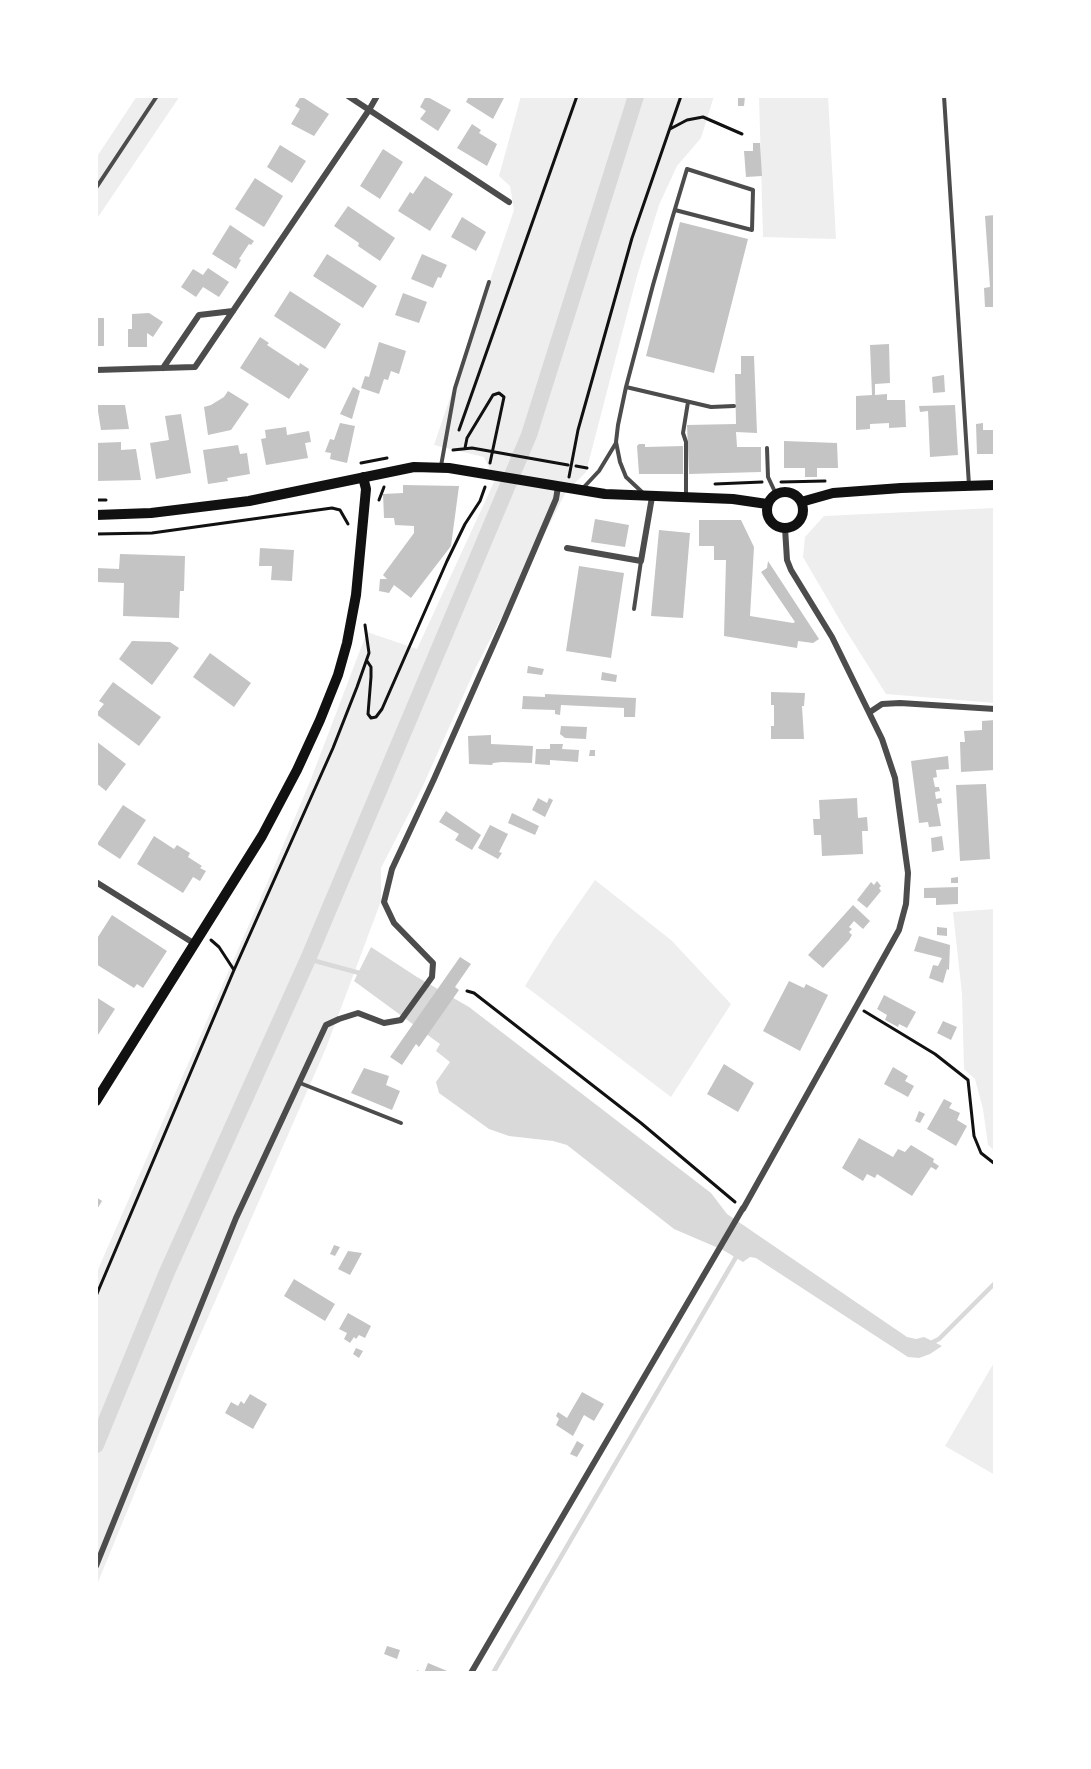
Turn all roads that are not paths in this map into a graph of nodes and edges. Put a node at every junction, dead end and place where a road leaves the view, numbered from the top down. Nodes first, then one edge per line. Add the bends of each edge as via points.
1 (157, 96) edge
2 (348, 96) edge
3 (377, 96) edge
4 (944, 96) edge
5 (369, 110) junction
6 (96, 188) edge
7 (509, 202) dead end
8 (675, 210) junction
9 (489, 282) dead end
10 (234, 311) junction
11 (163, 368) junction
12 (96, 370) edge
13 (626, 387) junction
14 (688, 402) junction
15 (734, 406) dead end
16 (616, 442) junction
17 (767, 448) dead end
18 (445, 468) junction
19 (363, 477) junction
20 (995, 485) edge
21 (969, 486) junction
22 (553, 487) junction
23 (580, 491) junction
24 (776, 494) junction
25 (650, 497) junction
26 (686, 498) junction
27 (801, 502) junction
28 (767, 504) junction
29 (96, 514) edge
30 (786, 528) junction
31 (567, 548) dead end
32 (641, 561) junction
33 (634, 609) dead end
34 (995, 709) edge
35 (870, 712) junction
36 (96, 882) edge
37 (195, 944) junction
38 (300, 1083) junction
39 (96, 1101) edge
40 (401, 1124) dead end
41 (96, 1566) edge
42 (471, 1673) edge

1 - 6 lane
2 - 5 street
3 - 5 street
4 - 21 lane
5 - 7 street
5 - 10 street
8 - 8 lane via 687,169 753,190 752,230
8 - 13 lane
9 - 18 lane via 449,412
10 - 11 street via 199,315
10 - 11 street via 195,367
11 - 12 street
13 - 14 lane
13 - 16 lane
14 - 15 lane
14 - 26 lane via 683,433
16 - 23 lane via 599,471
16 - 25 lane via 626,477
17 - 24 lane via 770,482
18 - 19 main road via 414,466
18 - 22 main road
19 - 29 main road via 249,501 151,513
19 - 37 main road via 366,489 356,595 338,675 278,808
20 - 21 main road
21 - 27 main road via 833,493
22 - 23 main road
22 - 38 street via 556,499 392,869 384,902 394,923 433,963 432,977 401,1020 384,1023 358,1013 326,1025
23 - 25 main road
24 - 27 main road via 790,493
24 - 28 main road
25 - 26 main road
25 - 32 street
26 - 28 main road
27 - 30 main road via 800,519
28 - 30 main road via 770,521
30 - 35 street via 791,570 832,637
31 - 32 street
32 - 33 lane
34 - 35 street via 900,703 882,704
35 - 42 street via 895,778 908,873 899,930 743,1208
36 - 37 street
37 - 39 main road
38 - 40 lane
38 - 41 street via 236,1218

